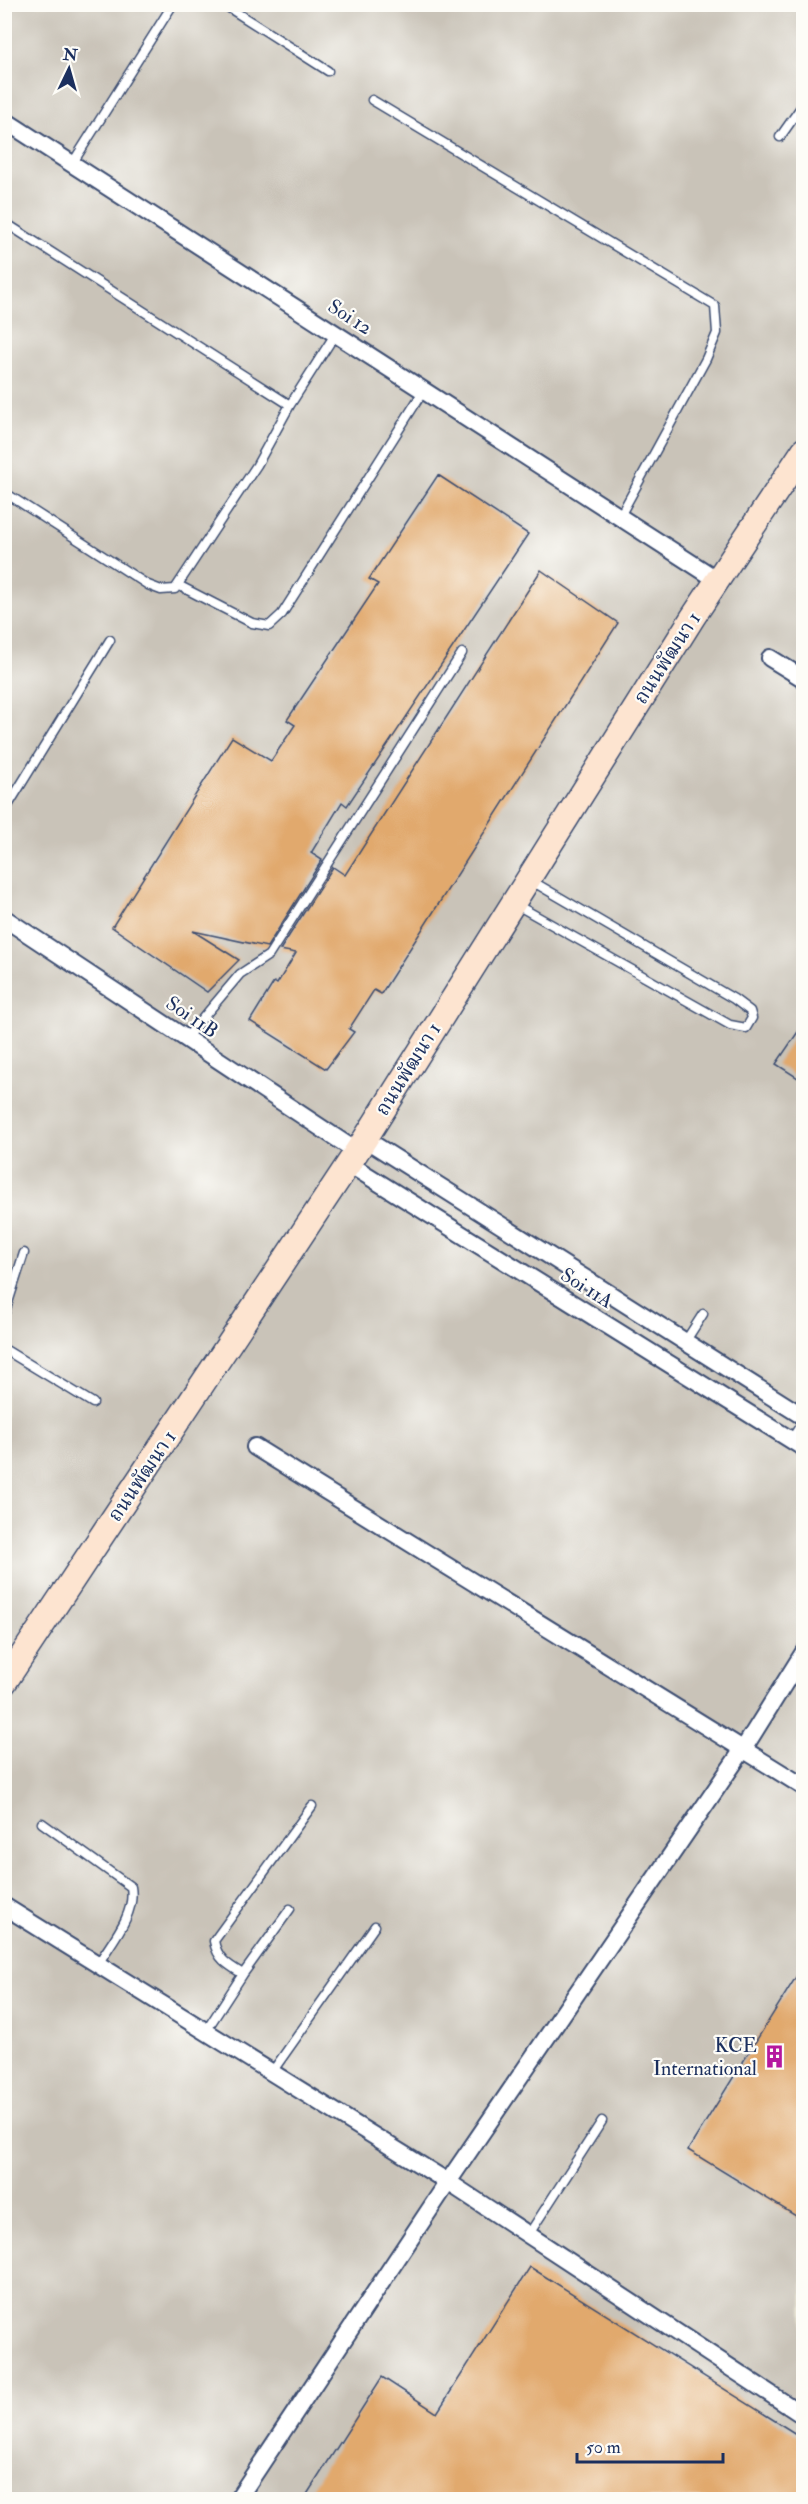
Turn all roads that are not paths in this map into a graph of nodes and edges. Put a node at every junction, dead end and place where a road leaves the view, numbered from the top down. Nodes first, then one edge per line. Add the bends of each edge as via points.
1 (173, 4) edge
2 (223, 4) edge
3 (328, 71) dead end
4 (372, 100) dead end
5 (804, 103) edge
6 (4, 120) edge
7 (780, 137) dead end
8 (72, 164) junction
9 (4, 222) edge
10 (336, 333) junction
11 (424, 390) junction
12 (290, 405) junction
13 (804, 450) edge
14 (4, 492) edge
15 (620, 516) junction
16 (719, 581) junction
17 (178, 585) junction
18 (110, 640) dead end
19 (462, 653) dead end
20 (770, 658) dead end
21 (804, 679) edge
22 (4, 812) edge
23 (527, 878) junction
24 (512, 902) junction
25 (4, 918) edge
26 (186, 1038) junction
27 (357, 1151) junction
28 (24, 1253) dead end
29 (704, 1314) dead end
30 (4, 1315) edge
31 (651, 1320) junction
32 (685, 1342) junction
33 (635, 1343) junction
34 (4, 1349) edge
35 (763, 1391) junction
36 (93, 1403) dead end
37 (748, 1413) junction
38 (804, 1418) edge
39 (797, 1444) edge
40 (255, 1447) dead end
41 (804, 1652) edge
42 (8, 1669) edge
43 (744, 1748) junction
44 (804, 1788) edge
45 (312, 1806) dead end
46 (42, 1823) dead end
47 (4, 1906) edge
48 (290, 1909) dead end
49 (375, 1926) dead end
50 (98, 1964) junction
51 (243, 1974) junction
52 (206, 2031) junction
53 (272, 2072) junction
54 (602, 2121) dead end
55 (448, 2182) junction
56 (529, 2234) junction
57 (804, 2416) edge
58 (237, 2499) edge

1 - 8 lane
2 - 3 lane
4 - 15 lane via 715,306 717,333 706,359
5 - 7 lane
6 - 8 street, Soi 12
8 - 10 street, Soi 12
9 - 12 lane
10 - 11 street, Soi 12
10 - 12 lane
11 - 15 street, Soi 12
11 - 17 lane via 282,614 269,626 252,623
12 - 17 lane via 257,465
13 - 16 main road, ถนนพัฒนา 1
14 - 17 lane via 148,585 161,590
15 - 16 street, Soi 12
16 - 23 main road, ถนนพัฒนา 1
18 - 22 lane
19 - 26 lane via 269,955 240,974
20 - 21 street
23 - 24 main road, ถนนพัฒนา 1
23 - 24 lane via 734,999 750,1011 752,1018 746,1028 730,1025
24 - 27 main road, ถนนพัฒนา 1
25 - 26 street, Soi 11B
26 - 27 street, Soi 11B
27 - 31 street
27 - 33 street, Soi 11A
27 - 42 main road, ถนนพัฒนา 1
28 - 30 lane
29 - 32 lane
31 - 32 street
31 - 33 street
32 - 35 street
33 - 37 street, Soi 11A
34 - 36 lane
35 - 37 street
35 - 38 street
37 - 39 street, Soi 11A
38 - 39 lane
40 - 43 street
41 - 43 street
43 - 44 street
43 - 55 street
45 - 51 lane via 214,1941 216,1953
46 - 50 lane via 131,1887 133,1899 128,1916
47 - 50 street
48 - 51 lane
49 - 53 lane
50 - 52 street
51 - 52 lane
52 - 53 street
53 - 55 street
54 - 56 lane
55 - 56 street
55 - 58 street
56 - 57 street

